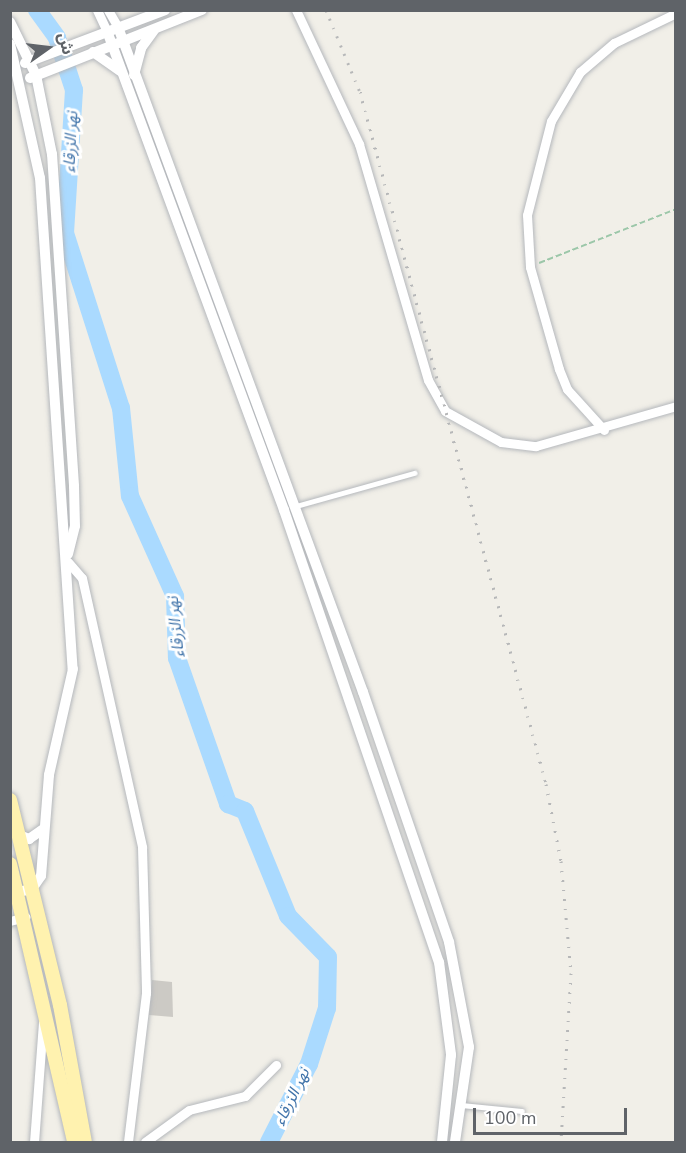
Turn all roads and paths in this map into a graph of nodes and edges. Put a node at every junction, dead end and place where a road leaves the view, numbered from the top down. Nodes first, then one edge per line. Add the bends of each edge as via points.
1 (97, 10) edge
2 (108, 10) edge
3 (165, 10) edge
4 (202, 10) edge
5 (296, 10) edge
6 (675, 13) edge
7 (10, 22) edge
8 (113, 29) junction
9 (154, 30) junction
10 (118, 43) junction
11 (10, 44) edge
12 (90, 53) junction
13 (31, 61) junction
14 (18, 66) junction
15 (36, 75) junction
16 (128, 75) junction
17 (22, 81) junction
18 (675, 209) edge
19 (530, 267) junction
20 (675, 406) edge
21 (604, 430) junction
22 (414, 473) dead end
23 (289, 508) junction
24 (68, 558) junction
25 (363, 692) junction
26 (350, 697) junction
27 (10, 800) edge
28 (42, 830) junction
29 (19, 835) junction
30 (10, 864) edge
31 (32, 889) junction
32 (18, 892) junction
33 (26, 917) junction
34 (10, 921) edge
35 (60, 1005) junction
36 (46, 1008) junction
37 (276, 1065) dead end
38 (447, 1104) junction
39 (461, 1105) junction
40 (522, 1111) dead end
41 (150, 1141) edge
42 (34, 1143) edge
43 (74, 1143) edge
44 (85, 1143) edge
45 (128, 1143) edge
46 (442, 1143) edge
47 (454, 1143) edge

1 - 8 street
2 - 8 street
3 - 8 street
4 - 9 street
5 - 21 street via 359,144 428,380 445,411 487,436 518,445 564,442
6 - 19 street via 602,51 564,96 532,188 525,244
7 - 13 street
8 - 10 street
8 - 13 street
9 - 10 street
9 - 16 street
10 - 12 street
10 - 16 street
11 - 14 street
12 - 15 street
12 - 16 street
13 - 14 street
13 - 15 street
14 - 17 street
15 - 17 street
15 - 24 street via 55,182 75,493
16 - 23 street
17 - 24 street via 40,178
18 - 19 path
19 - 21 street via 567,389
20 - 21 street
22 - 23 lane
23 - 25 street
23 - 26 street
24 - 28 street via 71,687 50,766
24 - 45 street via 82,578 142,847 147,981
25 - 26 street
25 - 39 street via 465,1002 469,1047
26 - 38 street via 440,962 451,1037
27 - 29 main road
28 - 29 street via 29,839
28 - 31 street via 42,868
29 - 31 main road
30 - 32 main road
31 - 32 street
31 - 35 main road
32 - 33 main road
33 - 34 street
33 - 36 main road
35 - 36 main road
35 - 44 main road
36 - 42 street
36 - 43 main road
37 - 41 street via 245,1096 189,1110
38 - 39 street
38 - 46 street
39 - 40 lane
39 - 47 street

